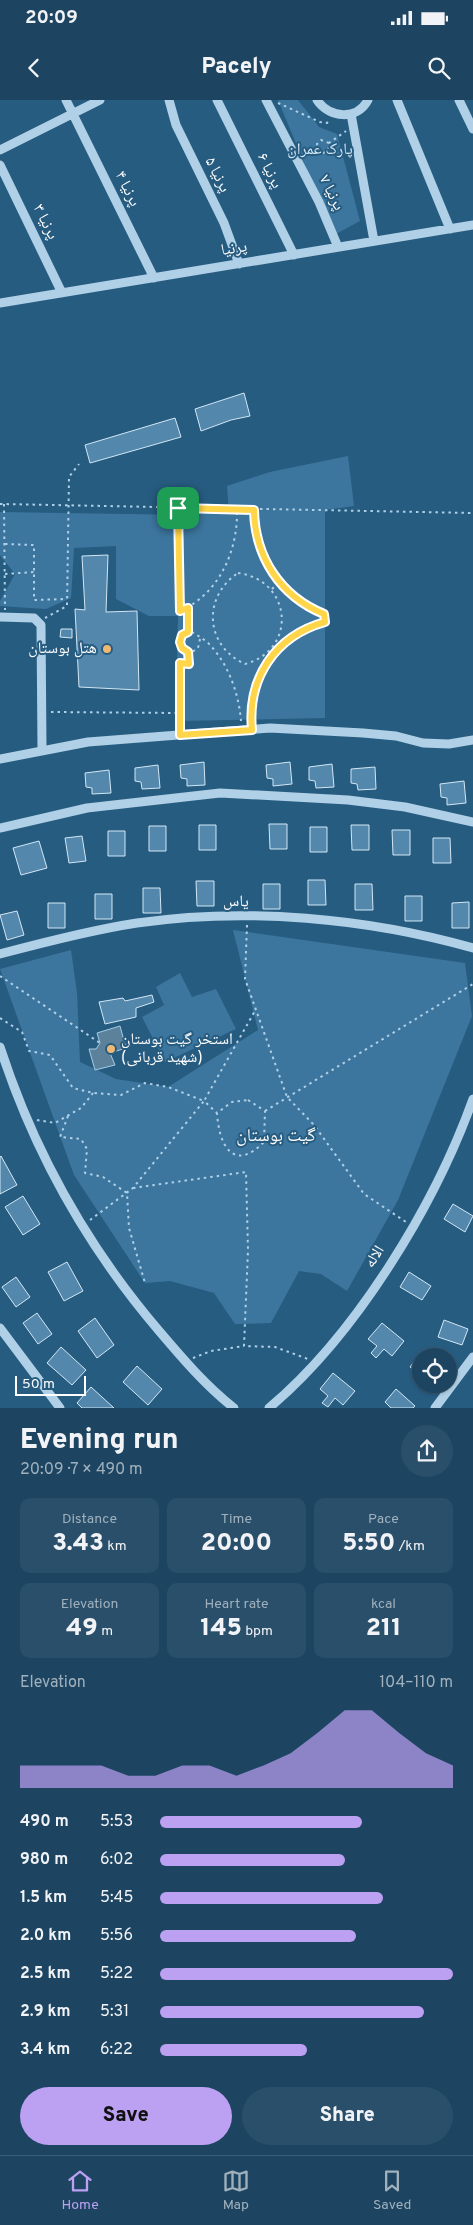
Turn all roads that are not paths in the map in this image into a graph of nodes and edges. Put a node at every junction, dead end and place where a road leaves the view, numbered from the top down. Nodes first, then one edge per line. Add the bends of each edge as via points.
1 (66, 100) edge
2 (100, 100) edge
3 (169, 100) edge
4 (217, 100) edge
5 (266, 100) edge
6 (317, 100) edge
7 (368, 100) edge
8 (397, 100) edge
9 (459, 100) edge
10 (73, 114) junction
11 (350, 114) junction
12 (473, 129) edge
13 (0, 150) edge
14 (0, 165) edge
15 (473, 225) edge
16 (450, 229) junction
17 (374, 241) junction
18 (338, 247) junction
19 (294, 255) junction
20 (239, 264) junction
21 (154, 278) junction
22 (62, 293) junction
23 (0, 303) edge
24 (3, 617) edge
25 (473, 740) edge
26 (42, 749) junction
27 (0, 759) edge
28 (473, 822) edge
29 (0, 828) edge
30 (473, 948) edge
31 (0, 954) edge
32 (0, 1047) edge
33 (473, 1099) edge
34 (0, 1328) edge
35 (473, 1358) edge
36 (60, 1408) edge
37 (234, 1408) edge
38 (269, 1408) edge
39 (435, 1408) edge

1 - 10 street, پرنیا ۴
2 - 10 street
3 - 20 street, پرنیا ۵ via 176,125 224,222
4 - 19 street, پرنیا ۶
5 - 18 street, پرنیا ۷ via 320,202
6 - 11 street via 336,114
7 - 11 street
8 - 16 street
9 - 12 street
10 - 13 street
10 - 21 street, پرنیا ۴
11 - 17 street
14 - 22 street, پرنیا ۳
15 - 16 street, پرنیا
16 - 17 street, پرنیا
17 - 18 street, پرنیا
18 - 19 street, پرنیا
19 - 20 street, پرنیا
20 - 21 street, پرنیا
21 - 22 street, پرنیا
22 - 23 street, پرنیا
24 - 26 street via 34,618 41,625
25 - 26 street via 449,744 423,743 396,736 344,731 241,730 88,742
26 - 27 street
28 - 29 street via 386,804 220,793 87,808
30 - 31 street, یاس via 370,926 314,918 201,916 137,923
32 - 37 street via 51,1173 107,1267 184,1361
33 - 38 street, الاله via 447,1166 369,1296 316,1362
34 - 36 street
35 - 39 street

